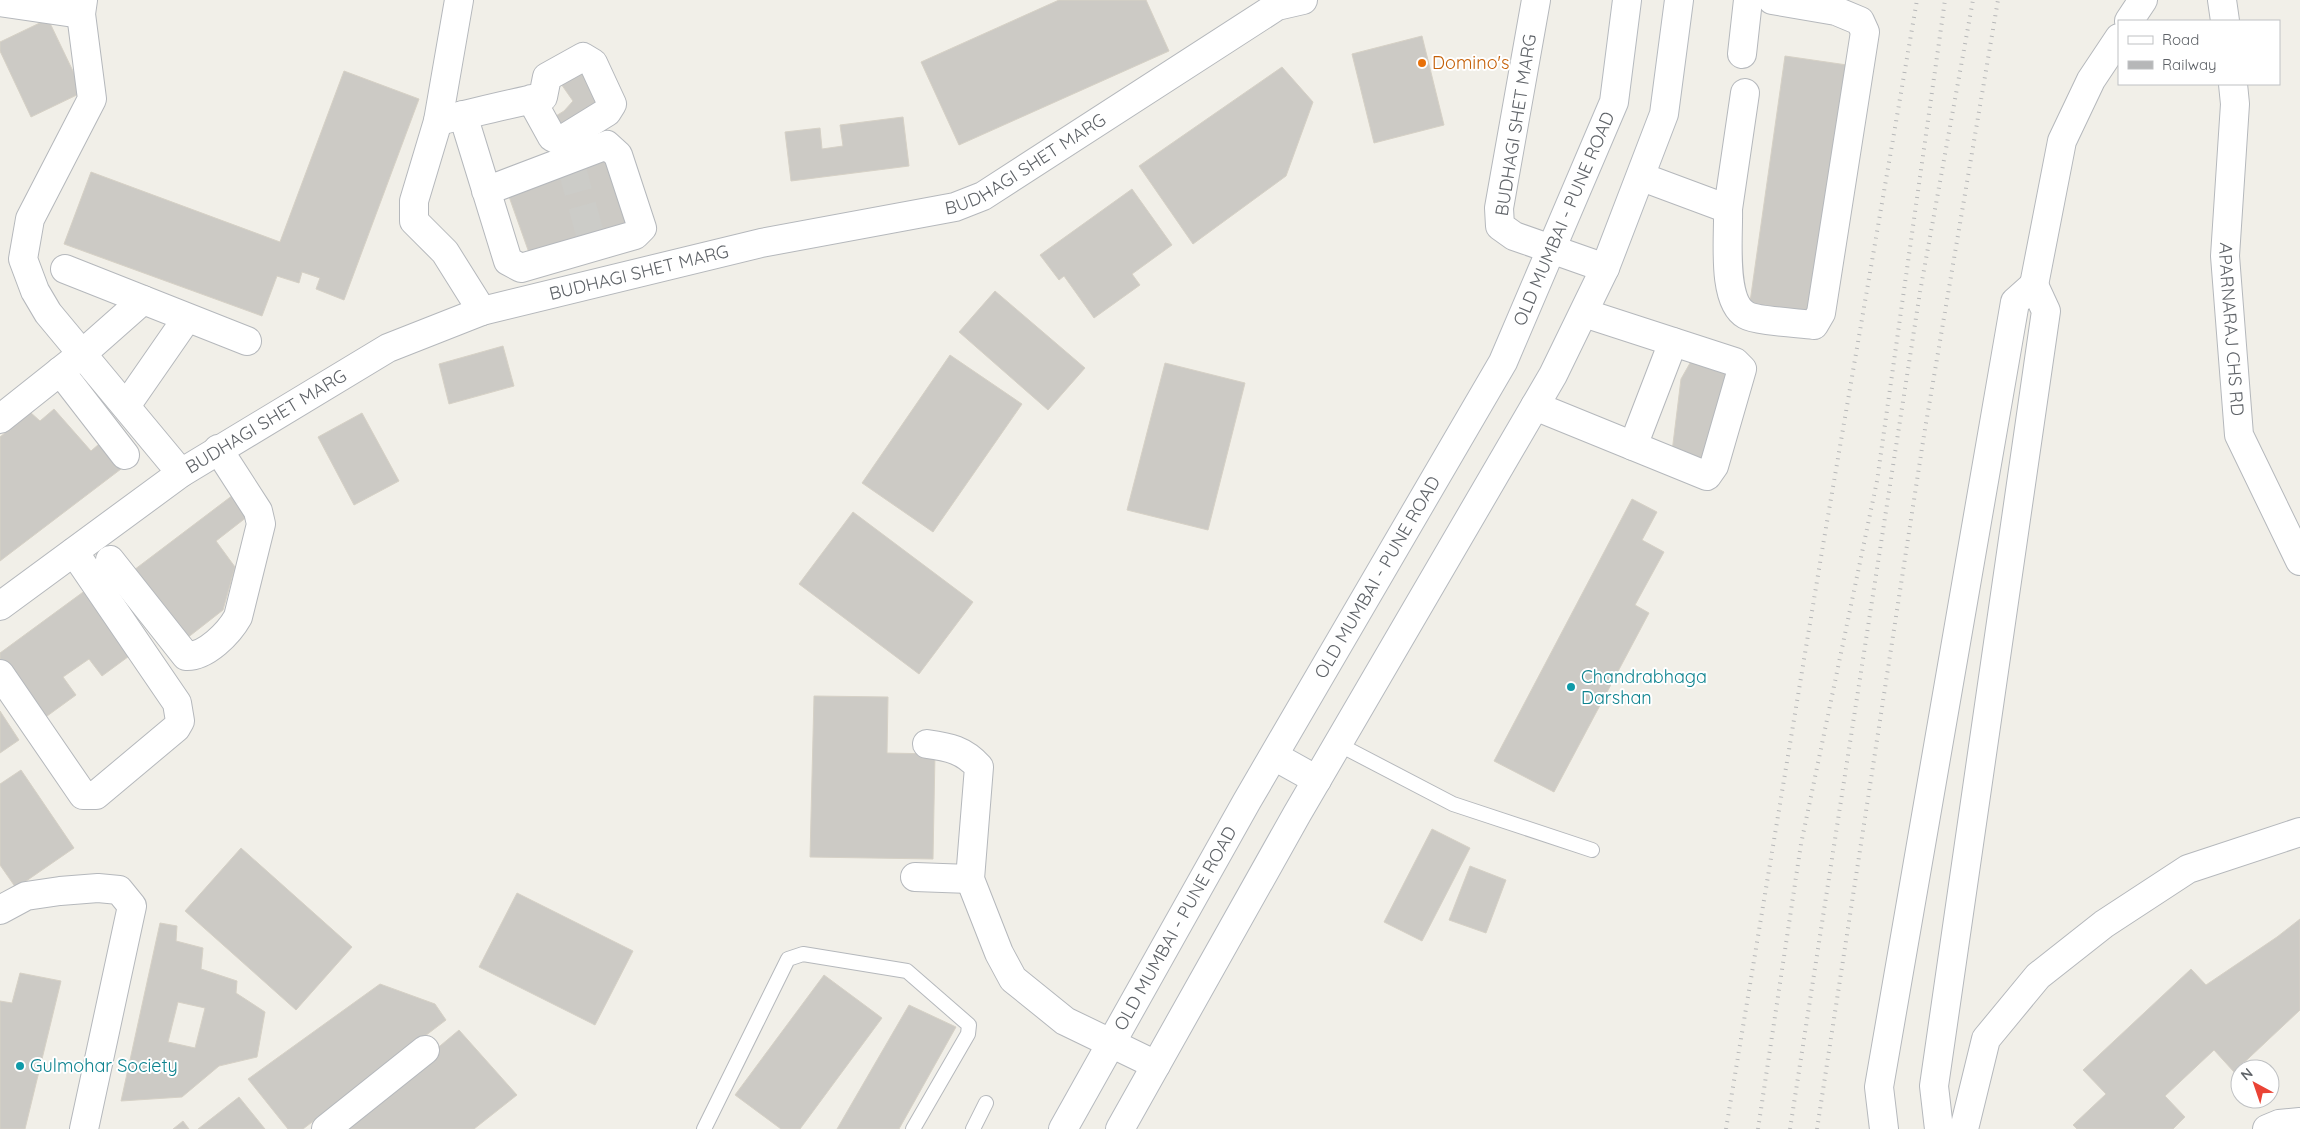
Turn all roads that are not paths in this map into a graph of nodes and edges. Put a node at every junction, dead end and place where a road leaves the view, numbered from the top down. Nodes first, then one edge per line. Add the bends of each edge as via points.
1 (459, 0) edge
2 (1303, 0) edge
3 (1536, 0) edge
4 (1627, 0) edge
5 (1679, 0) edge
6 (1748, 0) edge
7 (1772, 0) edge
8 (2143, 0) edge
9 (2222, 0) edge
10 (0, 2) edge
11 (82, 7) edge
12 (2130, 20) edge
13 (2225, 20) edge
14 (2118, 40) edge
15 (1742, 54) dead end
16 (2233, 85) edge
17 (1745, 93) dead end
18 (531, 99) dead end
19 (451, 118) junction
20 (1642, 177) junction
21 (486, 191) junction
22 (1728, 209) junction
23 (1552, 250) junction
24 (1605, 268) junction
25 (65, 269) dead end
26 (2034, 285) junction
27 (143, 300) junction
28 (482, 311) junction
29 (1584, 313) junction
30 (187, 318) junction
31 (247, 341) dead end
32 (1673, 342) junction
33 (82, 353) junction
34 (60, 371) junction
35 (126, 406) junction
36 (1535, 406) junction
37 (0, 419) edge
38 (1633, 446) junction
39 (218, 449) junction
40 (125, 455) dead end
41 (181, 473) junction
42 (2297, 548) edge
43 (74, 552) junction
44 (110, 560) dead end
45 (0, 606) edge
46 (0, 674) edge
47 (927, 744) dead end
48 (1338, 744) junction
49 (1274, 756) junction
50 (1317, 780) junction
51 (2300, 832) edge
52 (1592, 850) dead end
53 (915, 878) dead end
54 (970, 879) junction
55 (0, 910) edge
56 (1110, 1044) junction
57 (425, 1050) dead end
58 (1156, 1065) junction
59 (986, 1103) dead end
60 (2300, 1122) edge
61 (84, 1129) edge
62 (326, 1129) edge
63 (704, 1129) edge
64 (913, 1129) edge
65 (974, 1129) edge
66 (1063, 1129) edge
67 (1120, 1129) edge
68 (1884, 1129) edge
69 (1939, 1129) edge
70 (1964, 1129) edge
71 (2268, 1129) edge

1 - 19 street
2 - 28 street, BUDHAGI SHET MARG via 1277,6 983,196 955,207 761,243
3 - 23 street, BUDHAGI SHET MARG via 1499,208 1500,226 1514,236
4 - 23 street, OLD MUMBAI - PUNE ROAD via 1614,102
5 - 20 street via 1664,114
6 - 15 street
7 - 22 street via 1836,11 1860,21 1865,32 1821,313 1814,325 1746,316 1736,307 1729,291
8 - 12 street
9 - 13 street
10 - 11 street
11 - 33 street via 92,99 30,219 23,259 35,291 48,313
14 - 26 street via 2091,80 2062,141
16 - 42 street, APARNARAJ CHS RD via 2235,104 2225,256 2239,435
17 - 22 street
18 - 19 street
19 - 21 street
19 - 28 street via 414,201 414,221 446,252
20 - 22 street
20 - 24 street
21 - 21 street via 571,162 607,145 618,155 642,228 636,235 521,268 508,261
23 - 24 street, BUDHAGI SHET MARG
23 - 49 street, OLD MUMBAI - PUNE ROAD via 1504,362
24 - 29 street
25 - 27 street
26 - 68 street via 2015,302 1879,1087
26 - 69 street via 2046,311 1934,1086
27 - 30 street
27 - 33 street
28 - 39 street, BUDHAGI SHET MARG via 388,348
29 - 32 street
29 - 36 street
30 - 31 street
30 - 35 street
32 - 38 street
32 - 38 street via 1735,362 1742,369 1714,466 1707,476
33 - 34 street
33 - 35 street
34 - 37 street
34 - 40 street
35 - 41 street
36 - 38 street
36 - 48 street
39 - 41 street, BUDHAGI SHET MARG
39 - 44 street via 258,511 260,524 238,617 230,630 194,656 186,656
41 - 43 street, BUDHAGI SHET MARG
43 - 45 street, BUDHAGI SHET MARG
43 - 46 street via 177,703 180,721 176,728 96,796 89,797 83,795
47 - 54 street via 954,748 970,757 979,767
48 - 50 street
48 - 52 lane via 1453,804
49 - 50 street
49 - 56 street, OLD MUMBAI - PUNE ROAD
50 - 58 street
51 - 70 street via 2188,868 2104,924 2038,976 1986,1039
53 - 54 street
54 - 56 street via 999,953 1013,979 1065,1021
55 - 61 street via 26,896 98,888 119,890 132,906
56 - 58 street
56 - 66 street, OLD MUMBAI - PUNE ROAD
57 - 62 street
58 - 67 street
59 - 65 lane
60 - 71 street via 2279,1124
63 - 64 lane via 788,959 803,954 907,971 969,1025 968,1034

